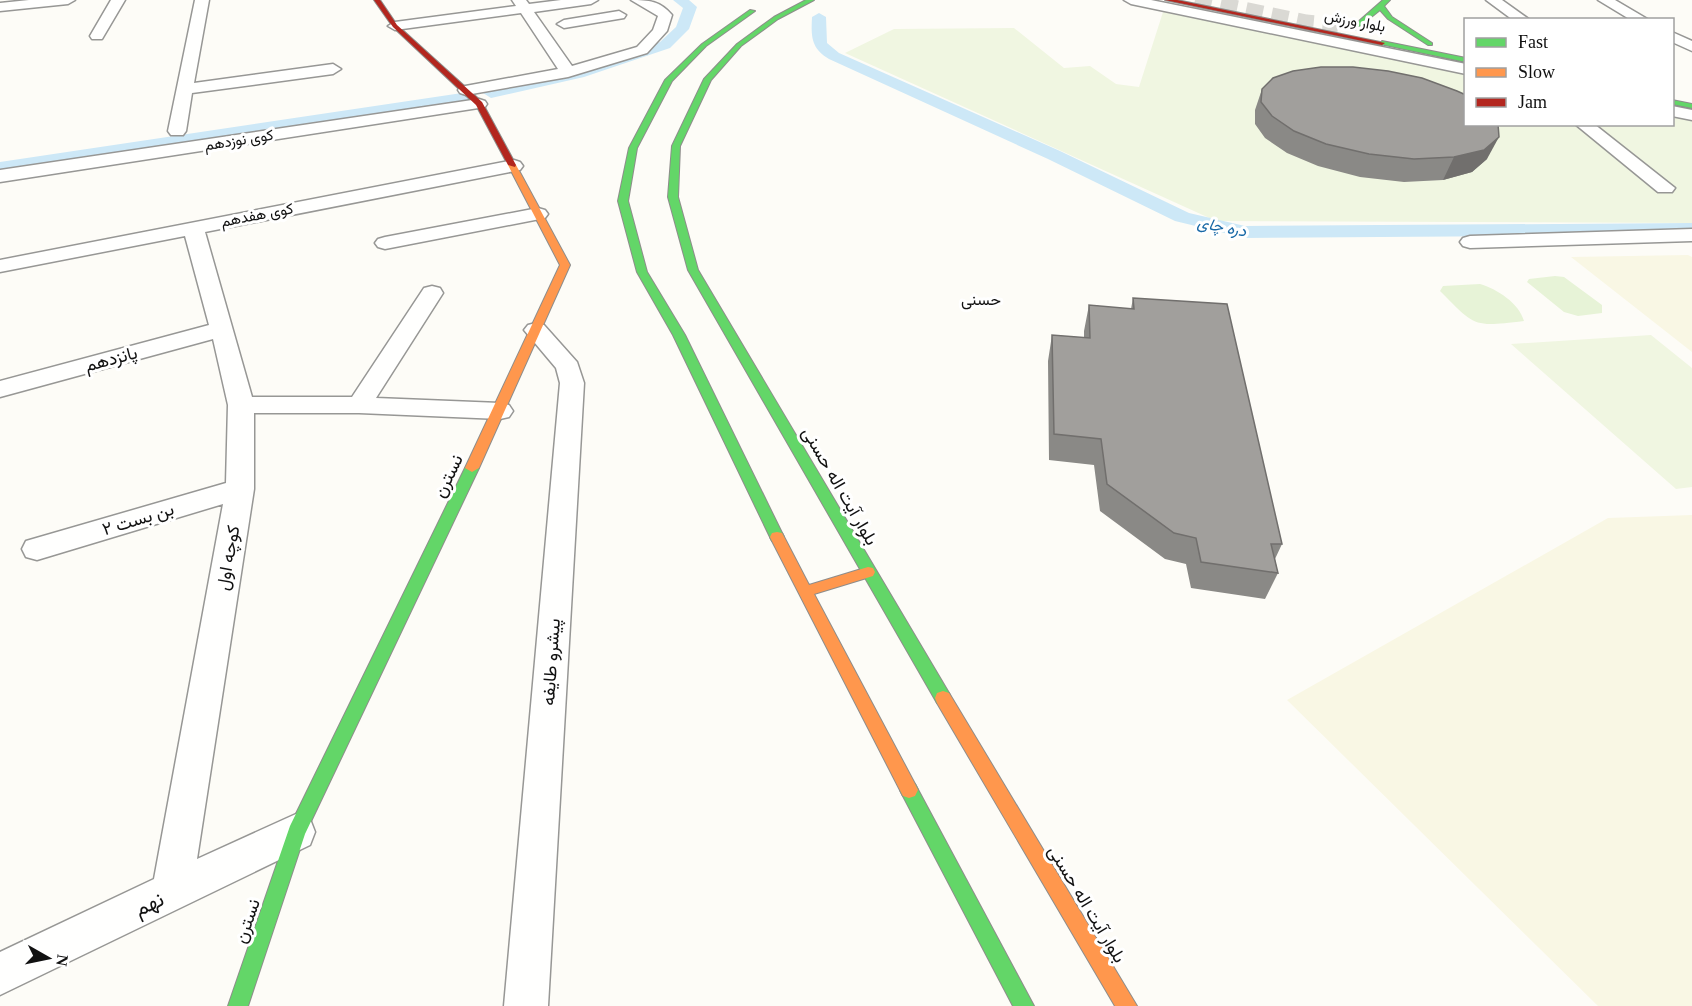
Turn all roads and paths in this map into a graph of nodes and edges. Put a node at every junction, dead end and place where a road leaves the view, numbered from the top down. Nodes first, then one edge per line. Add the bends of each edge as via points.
1 (68, 0) edge
2 (118, 0) edge
3 (202, 0) edge
4 (376, 0) edge
5 (591, 0) edge
6 (638, 0) edge
7 (812, 0) edge
8 (1131, 0) edge
9 (1168, 0) edge
10 (1209, 0) edge
11 (1493, 0) edge
12 (1605, 0) edge
13 (1384, 3) edge
14 (767, 4) dead end
15 (523, 5) edge
16 (0, 7) edge
17 (619, 15) dead end
18 (1520, 18) edge
19 (1638, 18) edge
20 (395, 26) junction
21 (539, 28) junction
22 (1676, 29) edge
23 (98, 36) dead end
24 (1350, 37) junction
25 (1430, 44) junction
26 (1692, 47) edge
27 (1464, 51) edge
28 (1464, 60) edge
29 (1464, 68) edge
30 (333, 69) dead end
31 (568, 72) junction
32 (185, 89) junction
33 (466, 90) junction
34 (1674, 92) edge
35 (1692, 96) edge
36 (1674, 102) edge
37 (479, 104) junction
38 (1692, 106) edge
39 (1674, 111) edge
40 (1692, 113) edge
41 (1586, 126) edge
42 (177, 131) dead end
43 (514, 166) junction
44 (0, 176) edge
45 (1665, 188) dead end
46 (538, 214) junction
47 (193, 227) junction
48 (1692, 235) edge
49 (1470, 242) dead end
50 (385, 243) dead end
51 (0, 266) edge
52 (432, 293) dead end
53 (222, 329) junction
54 (536, 330) junction
55 (0, 389) edge
56 (241, 405) junction
57 (359, 405) junction
58 (500, 411) junction
59 (240, 489) junction
60 (37, 549) dead end
61 (868, 572) junction
62 (804, 592) junction
63 (296, 832) junction
64 (172, 892) junction
65 (0, 974) edge
66 (237, 1006) edge
67 (526, 1006) edge
68 (1024, 1006) edge
69 (1127, 1006) edge

1 - 16 street
2 - 23 street
3 - 32 street
4 - 20 main road, نسترن
5 - 15 street
6 - 31 street via 665,15 660,31 642,50
7 - 61 main road, بلوار آیت اله حسنی via 776,18 739,45 708,79 676,146 673,197 693,270
8 - 24 street
9 - 24 main road, بلوار ورزش
10 - 24 main road, بلوار ورزش
11 - 18 street
12 - 19 street
13 - 24 main road
13 - 25 main road via 1390,18
14 - 62 main road via 704,45 669,80 633,148 623,201 642,272 679,335
15 - 20 street
15 - 21 street
17 - 21 street
20 - 33 main road, نسترن
21 - 31 street
22 - 26 street
24 - 25 main road, بلوار ورزش
24 - 28 main road, بلوار ورزش
24 - 29 street
25 - 27 main road, بلوار ورزش
30 - 32 street
31 - 33 street
32 - 42 street
33 - 37 main road, نسترن
34 - 35 main road
36 - 38 main road
37 - 43 main road, نسترن
37 - 44 street, کوی نوزدهم
39 - 40 street
41 - 45 street
43 - 46 main road, نسترن
43 - 47 street, کوی هفدهم
46 - 50 street
46 - 54 main road, نسترن via 565,265
47 - 51 street, کوی هفدهم
47 - 53 street, کوچه اول
48 - 49 street
52 - 57 street
53 - 55 street, پانزدهم
53 - 56 street, کوچه اول
54 - 58 main road, نسترن
54 - 67 street, پیشرو طایفه via 568,367 572,383
56 - 57 street
56 - 59 street, کوچه اول
57 - 58 street
58 - 63 main road, نسترن
59 - 60 street, بن بست ۲
59 - 64 street, کوچه اول
61 - 62 main road
61 - 69 main road, بلوار آیت اله حسنی
62 - 68 main road
63 - 64 street, نهم
63 - 66 main road, نسترن
64 - 65 street, نهم

